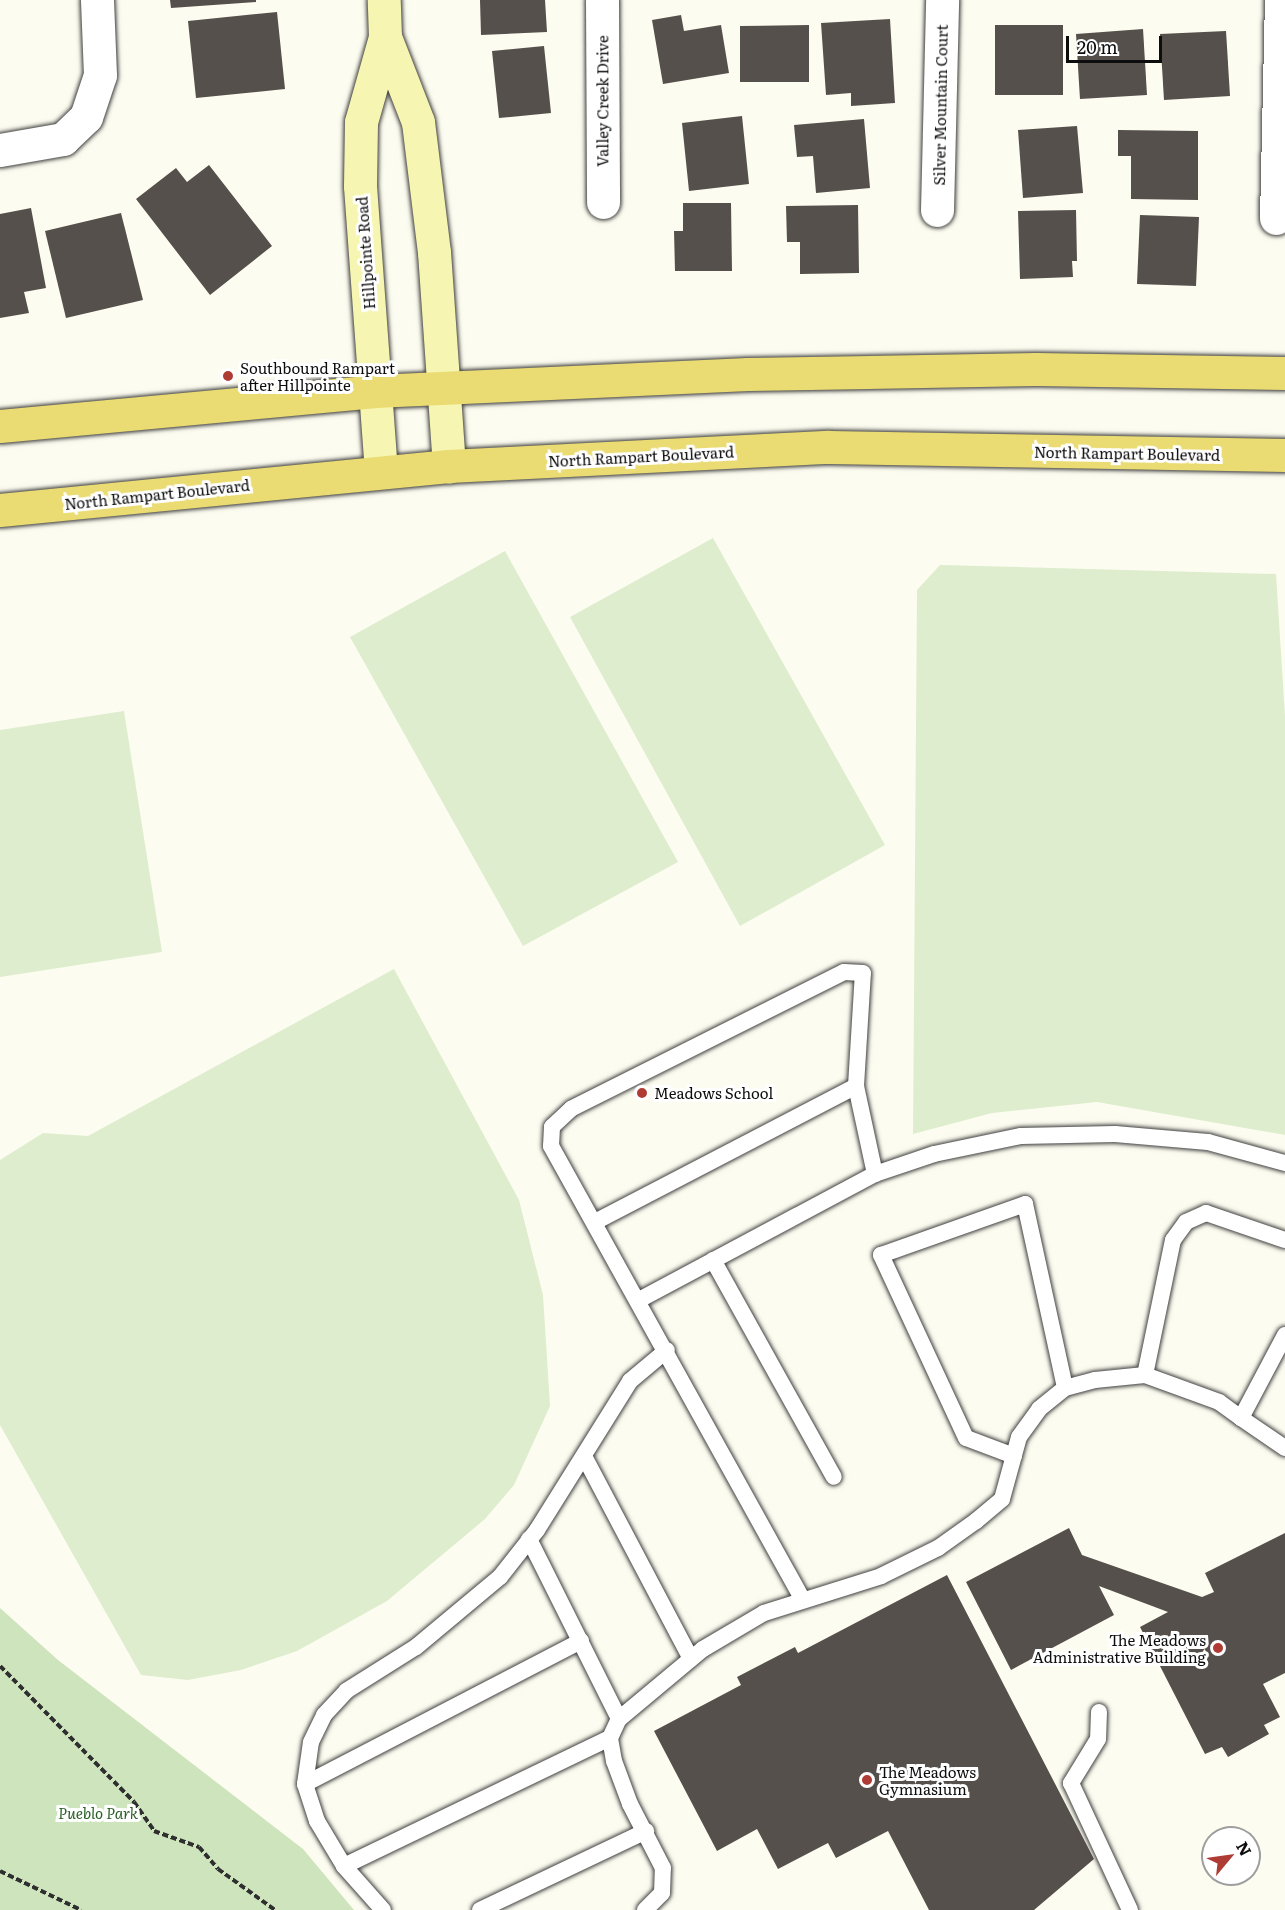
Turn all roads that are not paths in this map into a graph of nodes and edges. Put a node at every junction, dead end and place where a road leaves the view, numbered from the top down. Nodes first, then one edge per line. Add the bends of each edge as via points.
1 (97, 0) edge
2 (384, 0) edge
3 (602, 0) edge
4 (942, 0) edge
5 (1281, 0) edge
6 (385, 37) junction
7 (0, 150) edge
8 (603, 202) dead end
9 (938, 210) dead end
10 (1276, 218) dead end
11 (1285, 373) edge
12 (442, 387) junction
13 (375, 390) junction
14 (0, 426) edge
15 (1285, 455) edge
16 (449, 466) junction
17 (381, 472) junction
18 (0, 510) edge
19 (856, 1086) junction
20 (1285, 1163) edge
21 (875, 1174) junction
22 (595, 1222) junction
23 (1285, 1240) edge
24 (713, 1260) junction
25 (639, 1300) junction
26 (1284, 1339) edge
27 (667, 1350) junction
28 (1145, 1375) junction
29 (1065, 1388) junction
30 (1241, 1418) junction
31 (1285, 1448) edge
32 (584, 1456) junction
33 (1014, 1456) junction
34 (834, 1477) dead end
35 (530, 1539) junction
36 (804, 1600) junction
37 (581, 1641) junction
38 (691, 1659) junction
39 (1099, 1712) dead end
40 (619, 1719) junction
41 (610, 1738) junction
42 (305, 1784) junction
43 (646, 1831) junction
44 (344, 1866) junction
45 (383, 1910) edge
46 (480, 1910) edge
47 (645, 1910) edge
48 (1130, 1910) edge

1 - 7 street via 100,75 86,117 63,139
2 - 6 street, Hillpointe Road
3 - 8 street, Valley Creek Drive
4 - 9 street, Silver Mountain Court
5 - 10 street
6 - 12 street, Hillpointe Road via 418,122 434,252
6 - 13 street, Hillpointe Road via 361,122 360,186
11 - 12 main road via 1036,369 747,374
12 - 13 main road
12 - 16 street, Hillpointe Road
13 - 14 main road
13 - 17 street, Hillpointe Road
15 - 16 main road, North Rampart Boulevard via 829,447
16 - 17 main road, North Rampart Boulevard
17 - 18 main road, North Rampart Boulevard
19 - 21 lane
19 - 22 lane
19 - 22 lane via 863,973 844,972 571,1109 552,1127 551,1146
20 - 21 lane via 1208,1142 1115,1134 1021,1136 934,1154
21 - 24 lane
22 - 25 lane
23 - 28 lane via 1206,1213 1186,1222 1173,1240
24 - 25 lane
24 - 34 lane
25 - 27 lane
26 - 30 lane
27 - 32 lane via 630,1381
27 - 36 lane
28 - 29 lane via 1095,1380
28 - 30 lane via 1219,1402
29 - 33 lane via 1039,1409 1019,1437
29 - 33 lane via 1025,1204 881,1255 966,1438
30 - 31 lane
32 - 35 lane
32 - 38 lane
33 - 36 lane via 1002,1499 938,1548 881,1576
35 - 37 lane
35 - 42 lane via 500,1577 473,1602 416,1647 346,1691 324,1715 311,1742
36 - 38 lane via 764,1613
37 - 40 lane
37 - 42 lane
38 - 40 lane
39 - 48 lane via 1098,1739 1071,1783
40 - 41 lane
41 - 43 lane via 614,1761
41 - 44 lane
42 - 44 lane via 317,1821
43 - 46 lane
43 - 47 lane via 663,1868 662,1893
44 - 45 lane

